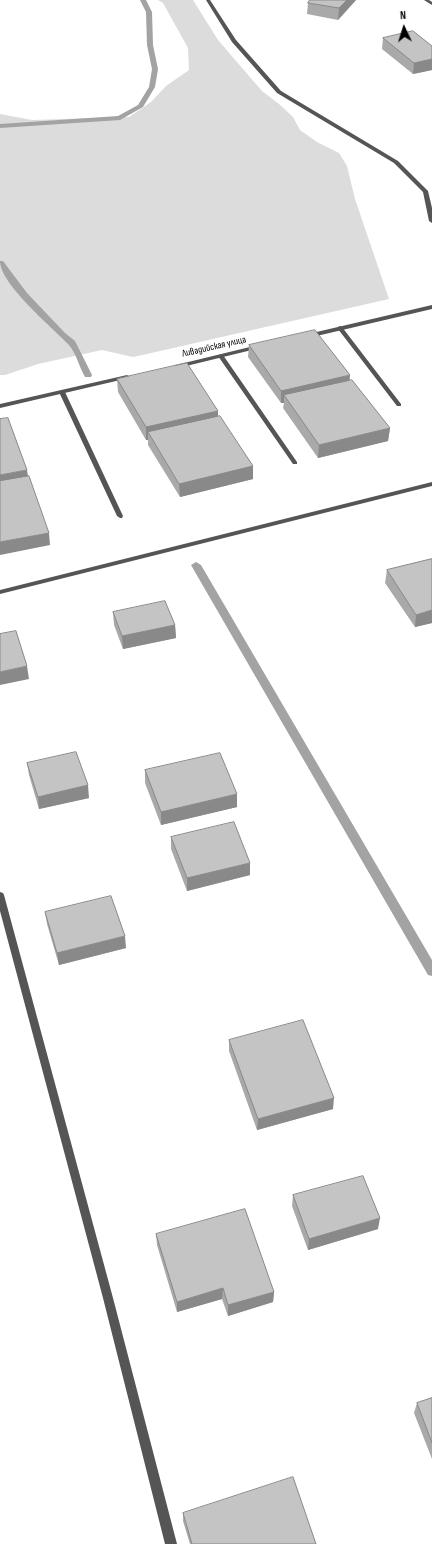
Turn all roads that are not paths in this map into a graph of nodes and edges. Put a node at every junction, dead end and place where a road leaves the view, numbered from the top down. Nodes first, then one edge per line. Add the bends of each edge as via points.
1 (208, 0) edge
2 (426, 0) edge
3 (432, 4) edge
4 (432, 221) edge
5 (432, 307) edge
6 (340, 328) junction
7 (303, 337) edge
8 (266, 345) edge
9 (221, 356) junction
10 (168, 368) edge
11 (138, 375) edge
12 (62, 392) junction
13 (399, 405) dead end
14 (0, 406) edge
15 (295, 463) dead end
16 (432, 484) edge
17 (120, 516) dead end
18 (0, 592) edge
19 (0, 895) edge
20 (171, 1544) edge

1 - 4 street via 234,42 279,92 396,162 426,192
2 - 3 street
5 - 6 street
6 - 7 street
6 - 13 street
8 - 9 street, Ливадийская улица
9 - 10 street, Ливадийская улица
9 - 15 street
11 - 12 street
12 - 14 street
12 - 17 street
16 - 18 street
19 - 20 street

